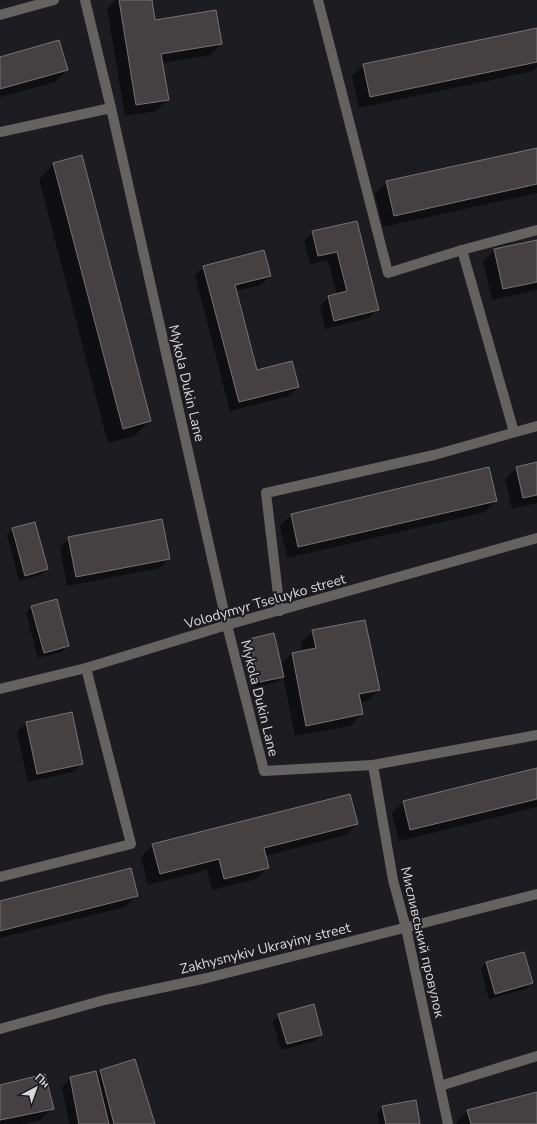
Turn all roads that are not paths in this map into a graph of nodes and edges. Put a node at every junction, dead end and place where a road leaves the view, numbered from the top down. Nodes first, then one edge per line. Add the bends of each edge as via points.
1 (54, 0) edge
2 (85, 0) edge
3 (318, 0) edge
4 (0, 15) edge
5 (111, 108) junction
6 (0, 132) edge
7 (537, 230) edge
8 (462, 250) junction
9 (537, 426) edge
10 (514, 432) junction
11 (537, 538) edge
12 (280, 611) junction
13 (227, 625) junction
14 (86, 668) junction
15 (0, 688) edge
16 (537, 734) edge
17 (373, 765) junction
18 (0, 877) edge
19 (537, 894) edge
20 (406, 928) junction
21 (0, 1029) edge
22 (537, 1056) edge
23 (440, 1086) junction
24 (448, 1124) edge

1 - 4 street
2 - 5 street, Mykola Dukin Lane
3 - 8 street via 388,273
5 - 6 street
5 - 13 street, Mykola Dukin Lane
7 - 8 street
8 - 10 street
9 - 10 street
10 - 12 street via 434,455 266,493
11 - 12 street, Volodymyr Tseluyko street
12 - 13 street, Volodymyr Tseluyko street
13 - 14 street, Volodymyr Tseluyko street
13 - 17 street, Mykola Dukin Lane via 264,771
14 - 15 street, Volodymyr Tseluyko street
14 - 18 street via 131,844
16 - 17 street
17 - 20 street, Мисливський провулок via 393,880
19 - 20 street, Zakhysnykiv Ukrayiny street
20 - 21 street, Zakhysnykiv Ukrayiny street via 207,978 104,1000
20 - 23 street, Мисливський провулок
22 - 23 street
23 - 24 street, Мисливський провулок

